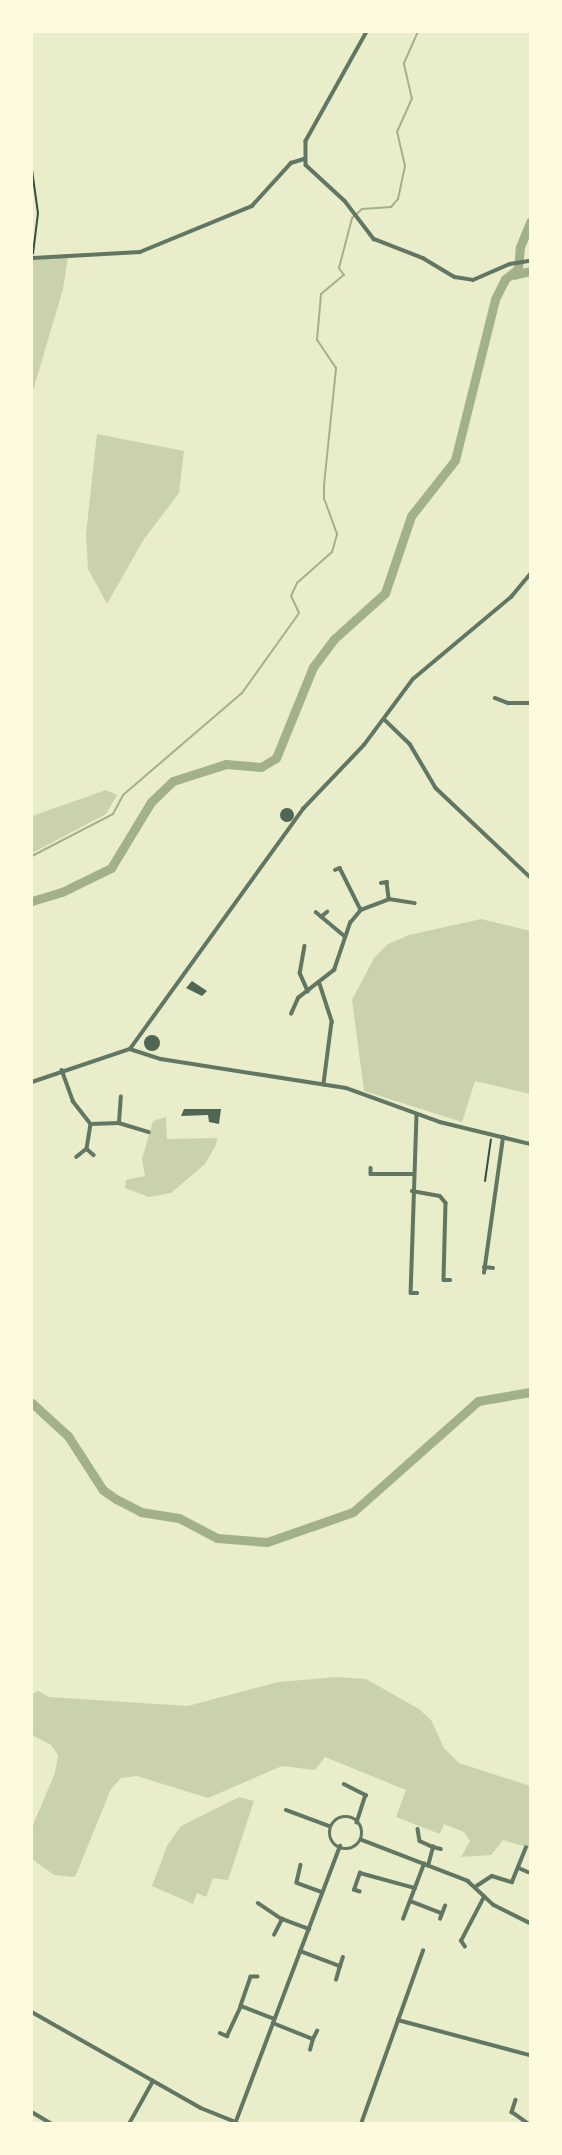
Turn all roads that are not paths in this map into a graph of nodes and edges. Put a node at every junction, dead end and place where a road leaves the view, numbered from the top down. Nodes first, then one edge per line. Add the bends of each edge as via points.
1 (367, 32) edge
2 (304, 159) junction
3 (33, 258) edge
4 (530, 261) edge
5 (530, 574) edge
6 (499, 698) dead end
7 (530, 703) edge
8 (384, 719) junction
9 (340, 868) dead end
10 (530, 877) edge
11 (387, 882) junction
12 (393, 882) dead end
13 (381, 883) dead end
14 (389, 899) junction
15 (415, 903) dead end
16 (361, 910) junction
17 (316, 912) dead end
18 (327, 912) dead end
19 (321, 917) junction
20 (345, 936) junction
21 (298, 950) dead end
22 (320, 984) junction
23 (308, 991) junction
24 (291, 1014) dead end
25 (130, 1049) junction
26 (62, 1070) junction
27 (32, 1082) edge
28 (324, 1084) junction
29 (121, 1097) dead end
30 (122, 1103) junction
31 (128, 1103) dead end
32 (417, 1115) junction
33 (119, 1123) junction
34 (90, 1124) junction
35 (503, 1137) junction
36 (144, 1139) dead end
37 (530, 1144) edge
38 (87, 1149) junction
39 (94, 1155) dead end
40 (77, 1157) dead end
41 (371, 1174) dead end
42 (412, 1174) junction
43 (412, 1191) junction
44 (484, 1267) junction
45 (493, 1268) dead end
46 (484, 1273) dead end
47 (450, 1280) dead end
48 (405, 1293) dead end
49 (411, 1293) junction
50 (417, 1293) dead end
51 (344, 1784) dead end
52 (286, 1810) dead end
53 (357, 1823) junction
54 (329, 1826) junction
55 (418, 1829) dead end
56 (362, 1840) junction
57 (340, 1846) junction
58 (433, 1847) junction
59 (441, 1849) dead end
60 (526, 1849) dead end
61 (301, 1865) dead end
62 (426, 1865) junction
63 (519, 1868) junction
64 (528, 1872) dead end
65 (475, 1887) junction
66 (415, 1888) junction
67 (322, 1892) junction
68 (360, 1892) dead end
69 (484, 1898) junction
70 (410, 1901) junction
71 (258, 1903) dead end
72 (444, 1906) dead end
73 (442, 1913) junction
74 (282, 1919) junction
75 (403, 1919) dead end
76 (440, 1919) dead end
77 (530, 1923) edge
78 (309, 1929) junction
79 (274, 1935) dead end
80 (465, 1947) dead end
81 (300, 1951) junction
82 (423, 1951) dead end
83 (343, 1957) dead end
84 (340, 1966) junction
85 (245, 1973) dead end
86 (251, 1977) junction
87 (258, 1977) dead end
88 (335, 1980) dead end
89 (241, 2006) junction
90 (32, 2012) edge
91 (398, 2020) junction
92 (274, 2021) junction
93 (317, 2031) dead end
94 (220, 2033) dead end
95 (228, 2036) junction
96 (313, 2039) junction
97 (225, 2042) dead end
98 (310, 2050) dead end
99 (530, 2055) edge
100 (153, 2081) junction
101 (516, 2100) dead end
102 (32, 2112) edge
103 (52, 2123) edge
104 (128, 2123) edge
105 (235, 2123) edge
106 (361, 2123) edge
107 (529, 2123) edge

1 - 2 street via 306,141
2 - 3 street via 291,163 252,206 140,252
2 - 4 street via 382,245 423,258 463,280 484,278 517,262
5 - 8 street via 511,597 418,675
6 - 7 street
8 - 10 street via 410,744 436,789
8 - 25 street via 297,816
9 - 16 street
11 - 12 street
11 - 13 street
11 - 14 street
14 - 15 street
14 - 16 street
16 - 20 street
17 - 19 street
18 - 19 street
19 - 20 street
20 - 22 street via 334,970
21 - 23 street via 304,948 300,973
22 - 23 street
22 - 28 street via 332,1022
23 - 24 street
25 - 26 street
25 - 28 street via 171,1061
26 - 27 street
26 - 34 street via 73,1101
28 - 32 street
29 - 30 street
30 - 31 street
30 - 33 street
32 - 35 street
32 - 42 street
33 - 34 street
33 - 36 street via 146,1132
34 - 38 street
35 - 37 street
35 - 44 street
38 - 39 street
38 - 40 street
41 - 42 street
42 - 43 street
43 - 47 street via 440,1196 446,1203 444,1280
43 - 49 street
44 - 45 street
44 - 46 street
48 - 49 street
49 - 50 street
51 - 53 street via 366,1796
52 - 54 street
53 - 54 street via 342,1818
53 - 56 street
54 - 57 street via 331,1840
55 - 58 street via 420,1841
56 - 57 street via 355,1847
56 - 62 street
57 - 67 street
58 - 59 street
58 - 62 street
60 - 63 street
61 - 67 street via 297,1883
62 - 65 street
62 - 66 street
63 - 64 street
63 - 65 street via 512,1882 492,1876
65 - 69 street
66 - 68 street via 359,1873 351,1889
66 - 70 street
67 - 78 street
69 - 77 street
69 - 80 street via 461,1941
70 - 73 street
70 - 75 street
71 - 74 street
72 - 73 street
73 - 76 street
74 - 78 street
74 - 79 street
78 - 81 street
81 - 84 street
81 - 92 street
82 - 91 street
83 - 84 street
84 - 88 street
85 - 86 street
86 - 87 street
86 - 89 street
89 - 92 street
89 - 95 street
90 - 100 street
91 - 99 street
91 - 106 street
92 - 96 street
92 - 105 street
93 - 96 street
94 - 95 street
95 - 97 street
96 - 98 street
100 - 104 street
100 - 105 street
101 - 107 street via 512,2112
102 - 103 street

